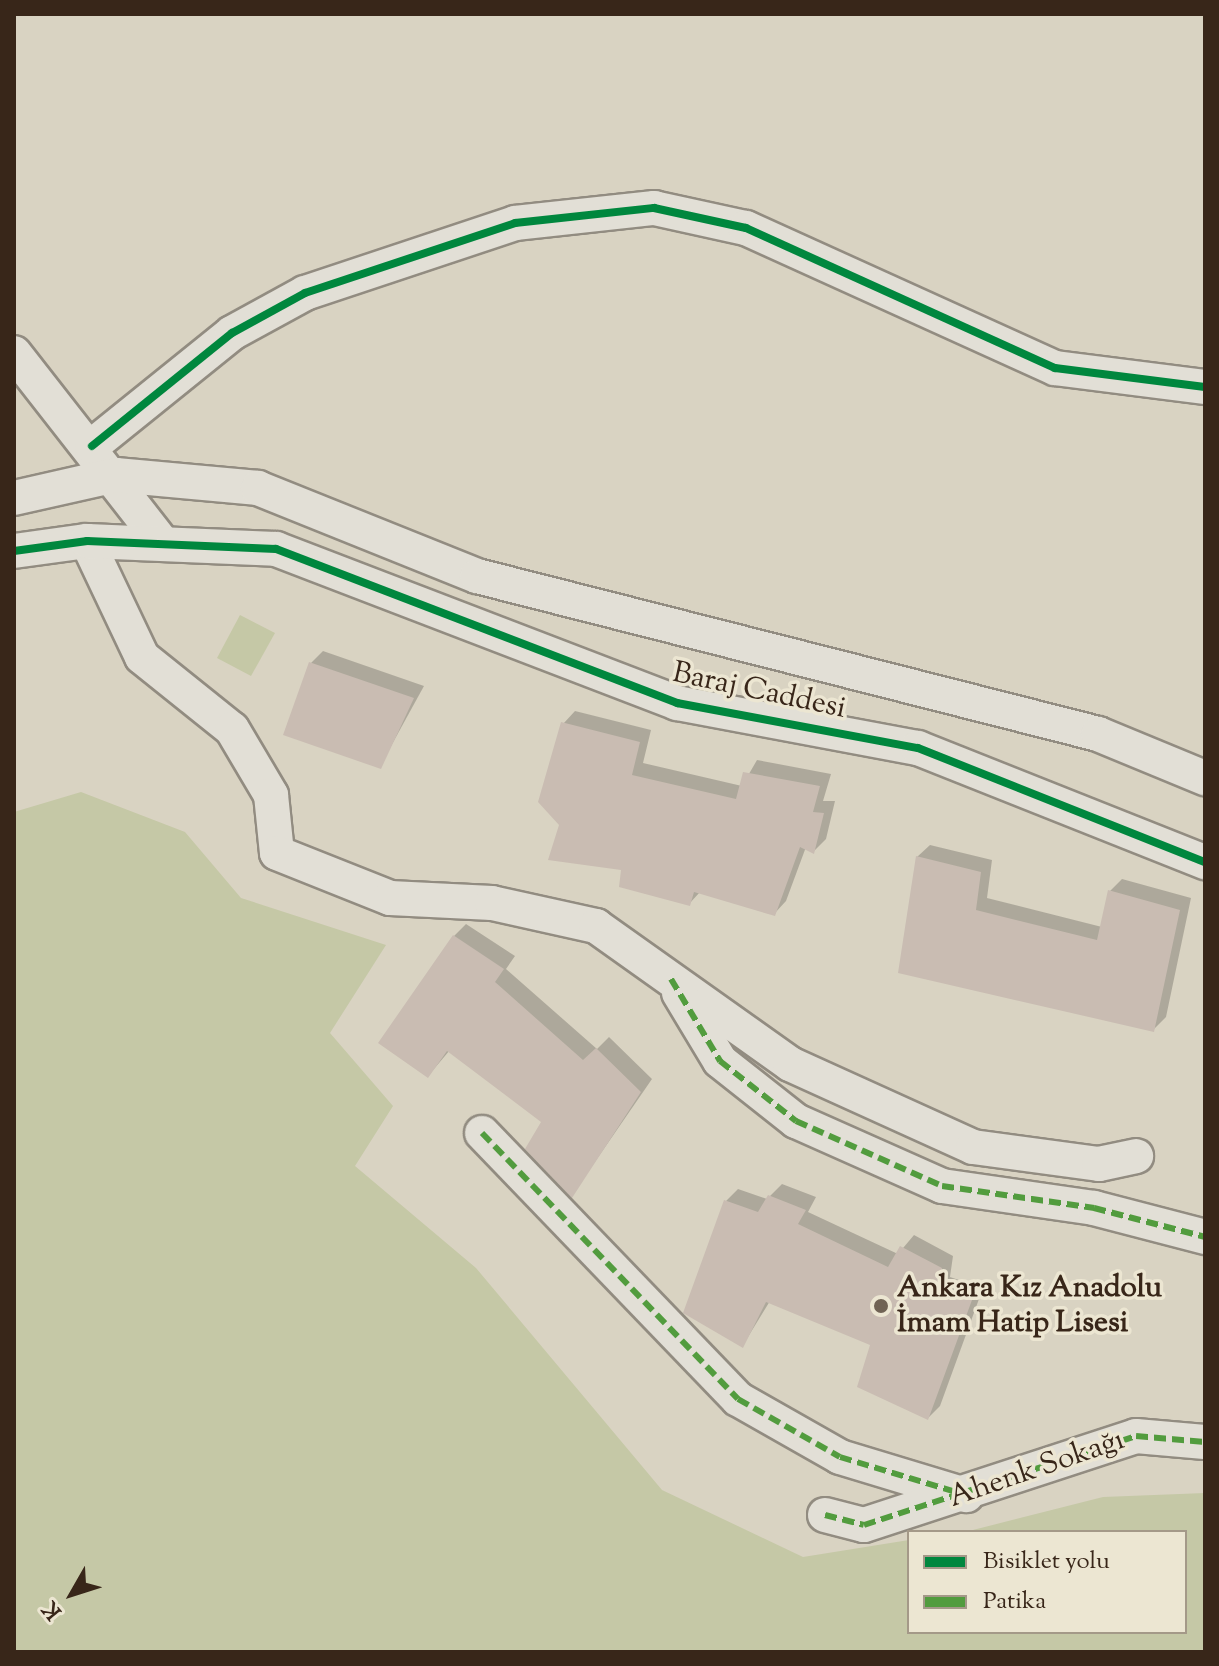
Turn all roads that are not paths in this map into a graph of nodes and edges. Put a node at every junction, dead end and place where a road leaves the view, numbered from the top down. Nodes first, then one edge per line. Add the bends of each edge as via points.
1 (14, 353) edge
2 (1205, 387) edge
3 (92, 446) junction
4 (116, 475) junction
5 (14, 498) edge
6 (87, 541) junction
7 (163, 544) junction
8 (14, 551) edge
9 (1205, 778) edge
10 (1205, 862) edge
11 (671, 979) junction
12 (482, 1133) dead end
13 (1136, 1156) dead end
14 (1205, 1237) edge
15 (1205, 1442) edge
16 (966, 1495) junction
17 (825, 1515) dead end

1 - 3 street
2 - 3 street via 1055,368 746,228 654,208 515,223 305,293 232,333
3 - 4 street
4 - 5 street, Baraj Caddesi
4 - 7 street
4 - 9 street, Baraj Caddesi via 258,488 477,576 1098,734
6 - 7 street, Baraj Caddesi
6 - 8 street, Baraj Caddesi
6 - 11 street via 142,657 232,729 271,795 277,853 390,898 492,903 596,926
7 - 10 street, Baraj Caddesi via 276,549 677,703 918,748
11 - 13 street via 790,1064 973,1147 1099,1164
11 - 14 street via 720,1061 796,1121 942,1186 1094,1208
12 - 16 street via 738,1399 840,1457
15 - 16 street, Ahenk Sokağı via 1136,1436
16 - 17 street, Ahenk Sokağı via 864,1525

